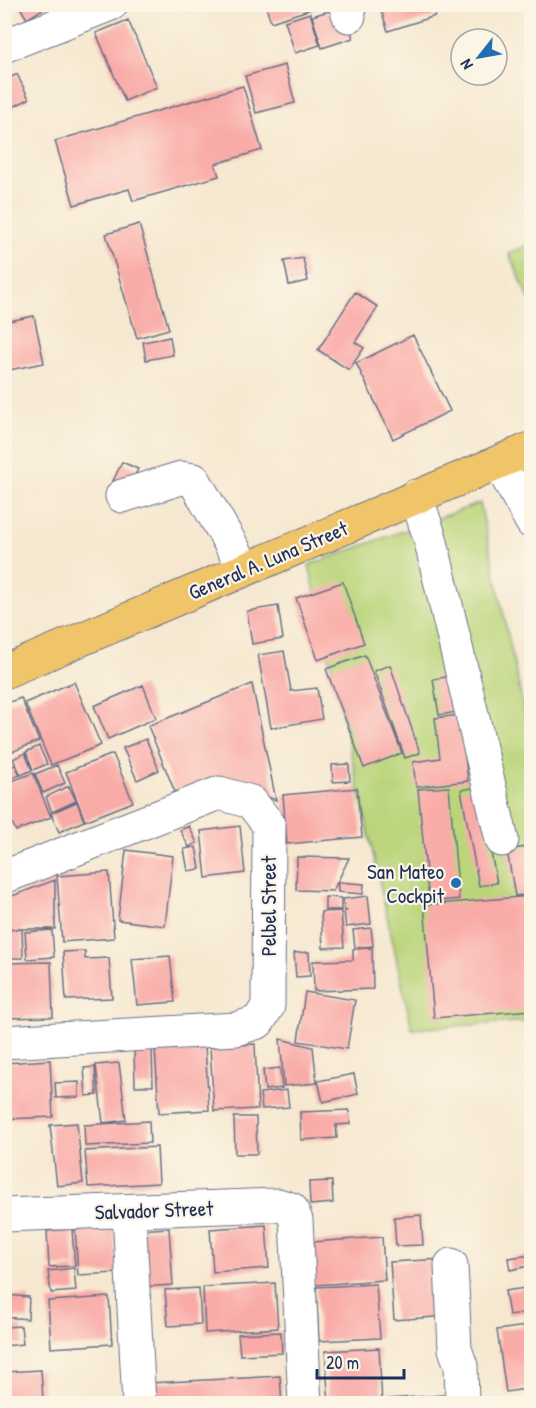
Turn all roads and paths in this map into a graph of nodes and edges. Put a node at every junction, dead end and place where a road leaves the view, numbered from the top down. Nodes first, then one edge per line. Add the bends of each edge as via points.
1 (111, 4) edge
2 (4, 46) edge
3 (531, 448) edge
4 (498, 462) junction
5 (122, 496) dead end
6 (416, 496) junction
7 (531, 522) edge
8 (245, 569) junction
9 (4, 672) edge
10 (502, 840) dead end
11 (4, 877) edge
12 (4, 1042) edge
13 (129, 1212) junction
14 (4, 1215) edge
15 (451, 1265) dead end
16 (139, 1404) edge
17 (305, 1404) edge
18 (462, 1404) edge

1 - 2 street
3 - 4 main road, General A. Luna Street
4 - 6 main road, General A. Luna Street
4 - 7 street
5 - 8 street via 181,478 194,480
6 - 8 main road, General A. Luna Street
6 - 10 street via 430,538
8 - 9 main road, General A. Luna Street
11 - 12 street, Pelbel Street via 219,793 251,802 269,825 268,1006 258,1022 236,1029
13 - 14 street, Salvador Street
13 - 16 street
13 - 17 street, Salvador Street via 278,1205 291,1209 296,1220
15 - 18 street

